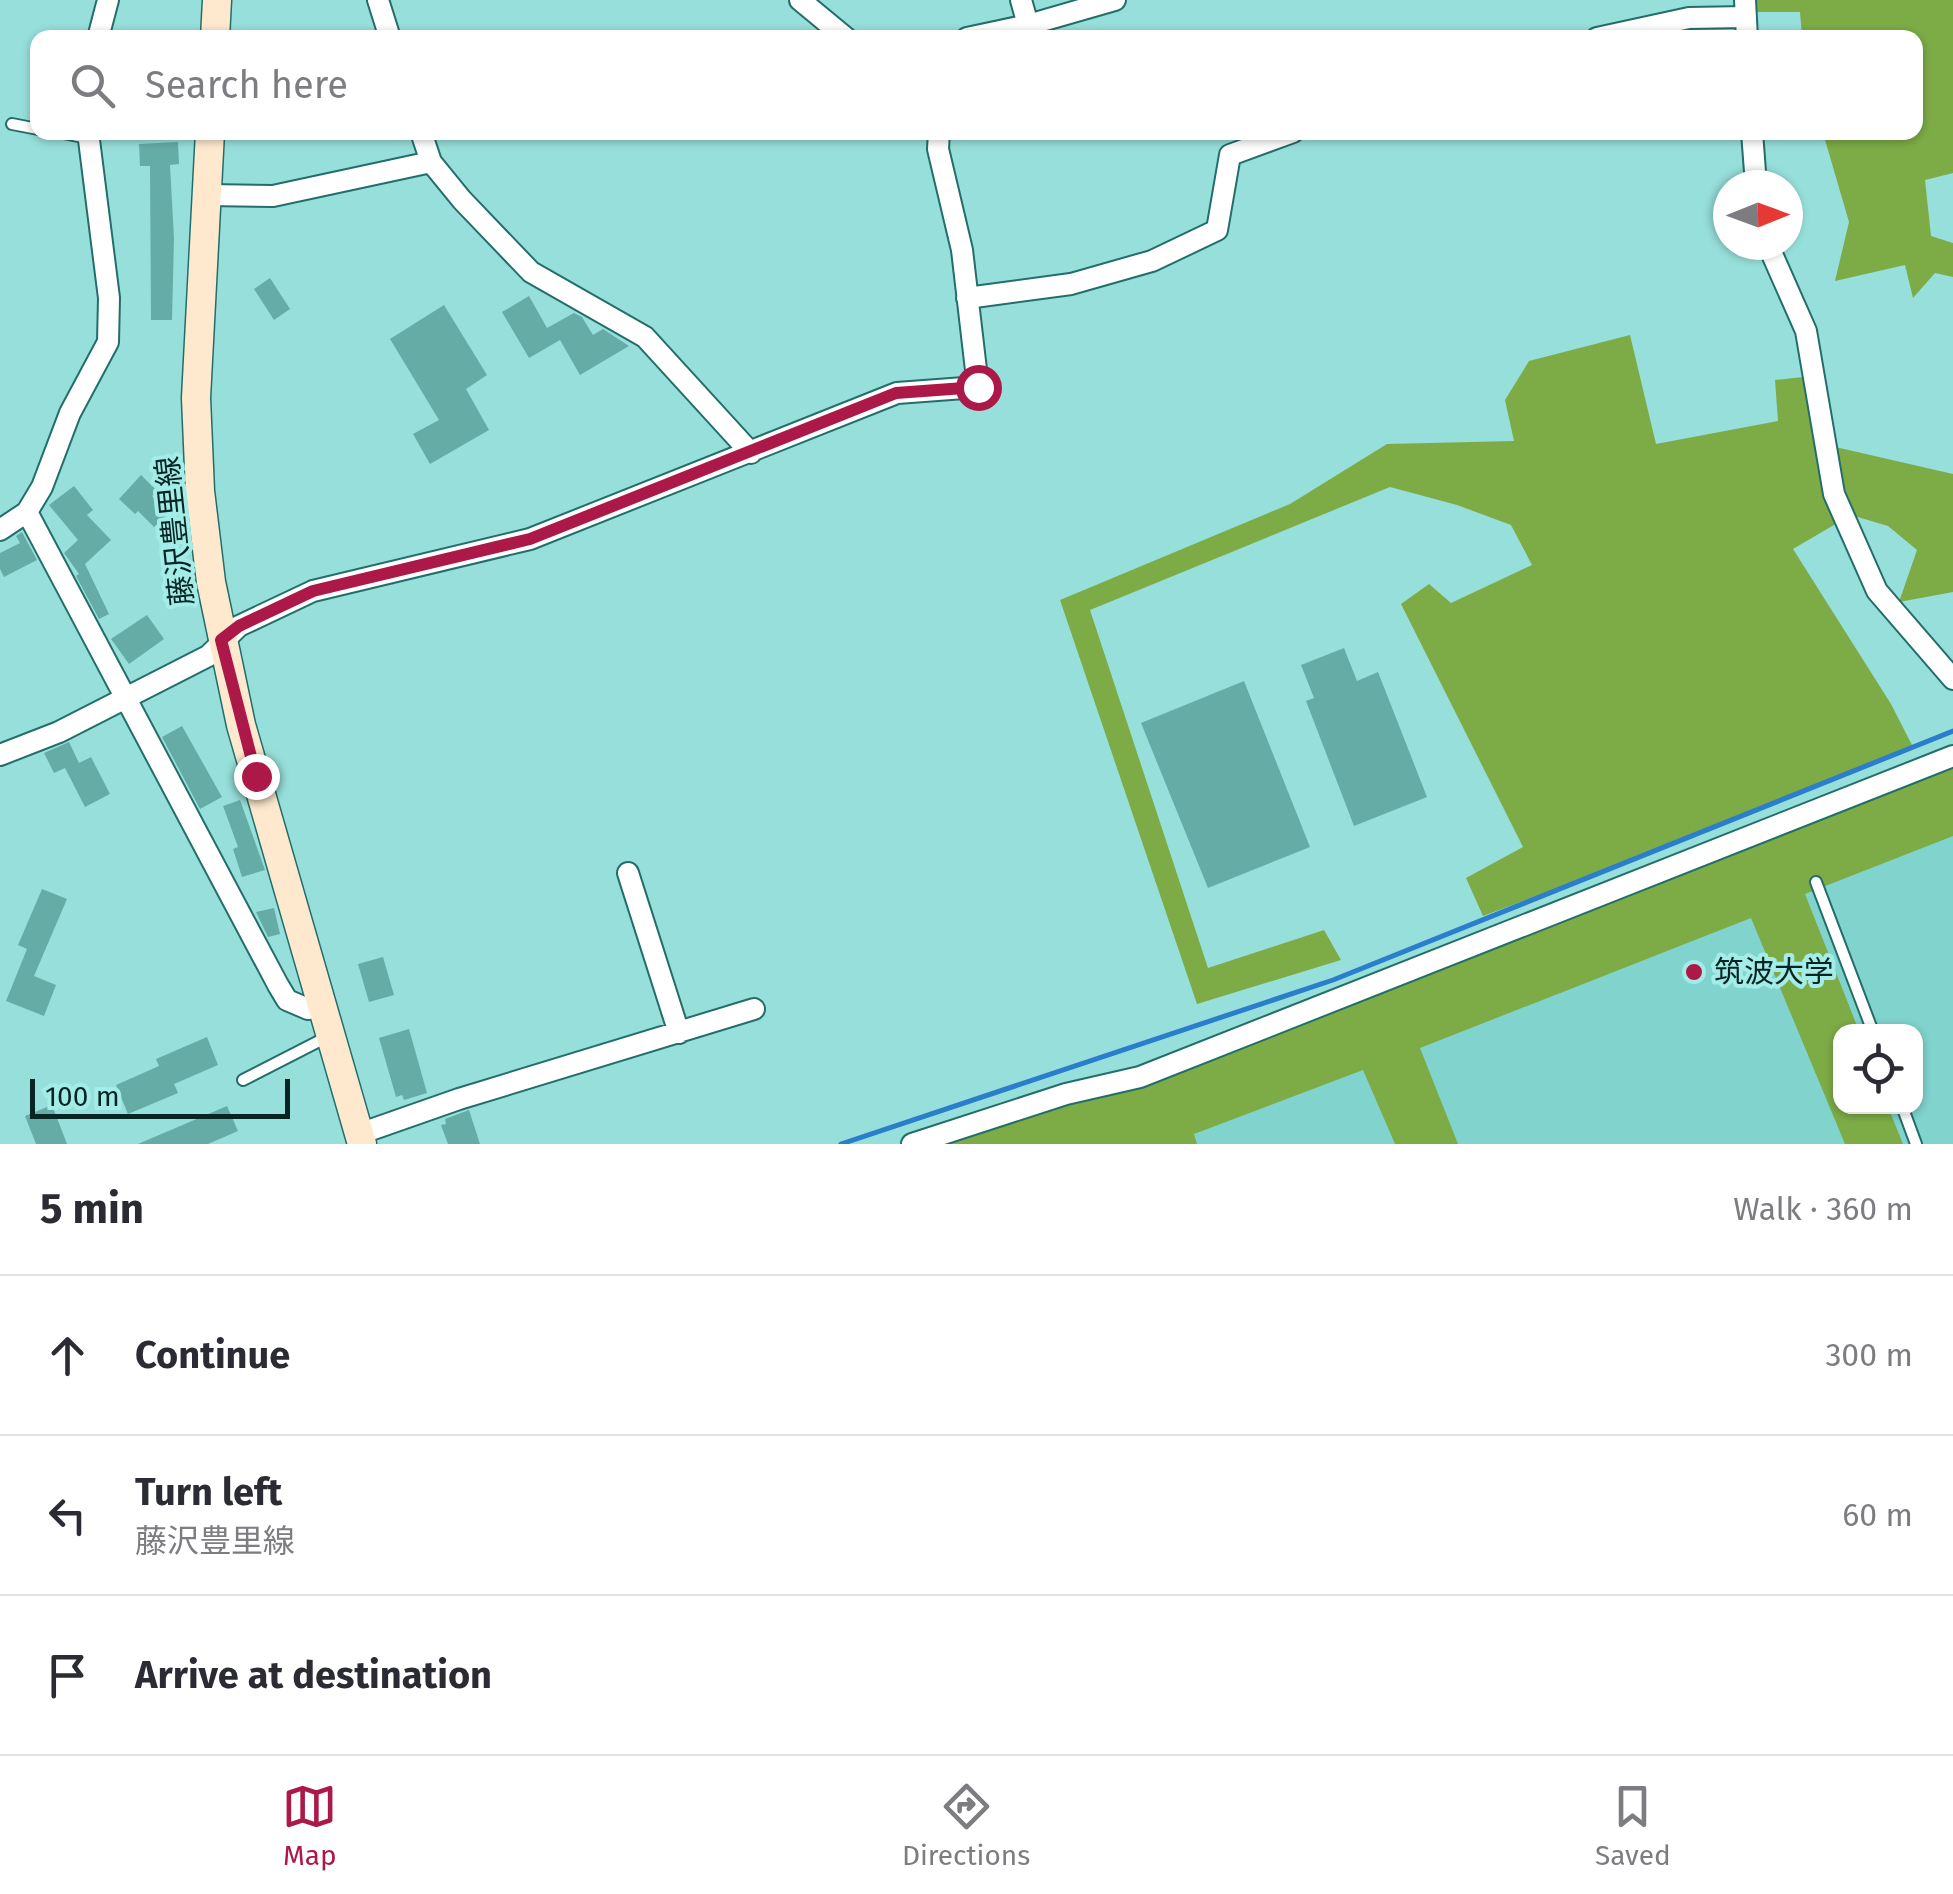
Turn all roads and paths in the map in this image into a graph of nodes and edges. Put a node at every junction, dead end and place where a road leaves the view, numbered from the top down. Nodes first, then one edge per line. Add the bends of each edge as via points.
1 (108, 0) edge
2 (217, 0) edge
3 (378, 0) edge
4 (800, 0) edge
5 (1021, 0) edge
6 (1115, 0) edge
7 (1746, 18) edge
8 (1028, 25) junction
9 (100, 30) edge
10 (215, 30) edge
11 (387, 30) edge
12 (836, 30) edge
13 (1005, 30) edge
14 (1634, 30) edge
15 (12, 124) dead end
16 (30, 127) edge
17 (89, 140) edge
18 (209, 140) edge
19 (424, 140) edge
20 (939, 140) edge
21 (1271, 140) edge
22 (1753, 140) edge
23 (431, 162) junction
24 (1755, 170) edge
25 (206, 195) junction
26 (1775, 260) edge
27 (967, 298) junction
28 (751, 452) junction
29 (27, 512) junction
30 (0, 530) edge
31 (221, 640) junction
32 (1953, 679) edge
33 (125, 699) junction
34 (0, 755) edge
35 (1953, 756) edge
36 (628, 874) dead end
37 (1816, 882) dead end
38 (322, 1004) junction
39 (754, 1009) dead end
40 (1870, 1024) edge
41 (679, 1033) junction
42 (331, 1036) junction
43 (243, 1080) dead end
44 (1905, 1114) edge
45 (361, 1139) edge
46 (912, 1144) edge
47 (1916, 1144) edge

1 - 9 street
2 - 10 main road
3 - 11 street
4 - 12 street
5 - 8 street
6 - 8 street
7 - 14 street via 1690,18
8 - 13 street
15 - 16 lane
17 - 29 street via 109,298 108,342
18 - 25 main road, 藤沢豊里線
19 - 23 street
20 - 27 street
21 - 27 street via 1230,155 1217,230 1152,261 1087,279
22 - 24 street
23 - 25 street via 273,196
23 - 28 street via 531,272 646,337
25 - 31 main road, 藤沢豊里線 via 197,417
26 - 32 street via 1806,331 1834,494 1877,591
27 - 28 street via 978,387 896,393
28 - 31 street via 530,539 313,591
29 - 30 street
29 - 33 street
31 - 33 street via 208,656
31 - 38 main road, 藤沢豊里線
33 - 34 street
33 - 38 street via 287,1000 308,1009
35 - 46 street via 1140,1077
36 - 41 street
37 - 40 lane
38 - 42 main road, 藤沢豊里線
39 - 41 street
41 - 45 street via 459,1099
42 - 43 lane
42 - 45 main road, 藤沢豊里線
44 - 47 lane

